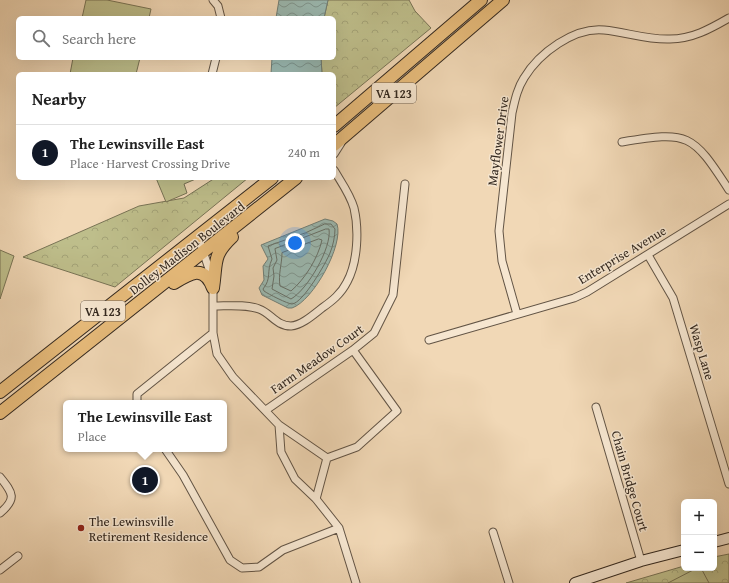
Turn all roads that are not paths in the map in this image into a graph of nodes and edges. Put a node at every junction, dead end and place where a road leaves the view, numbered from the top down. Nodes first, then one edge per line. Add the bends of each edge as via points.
1 (213, 0) edge
2 (481, 0) edge
3 (503, 0) edge
4 (220, 16) edge
5 (729, 18) edge
6 (216, 60) edge
7 (212, 72) edge
8 (336, 124) edge
9 (346, 134) junction
10 (622, 142) dead end
11 (336, 143) edge
12 (336, 151) edge
13 (336, 173) edge
14 (269, 180) edge
15 (294, 180) edge
16 (405, 184) dead end
17 (729, 190) edge
18 (267, 202) junction
19 (729, 204) edge
20 (198, 236) junction
21 (203, 251) junction
22 (648, 255) junction
23 (213, 288) junction
24 (136, 305) junction
25 (214, 306) junction
26 (517, 314) junction
27 (213, 333) junction
28 (429, 340) dead end
29 (353, 350) junction
30 (0, 392) edge
31 (137, 400) edge
32 (596, 407) dead end
33 (266, 410) junction
34 (0, 413) edge
35 (279, 425) junction
36 (167, 452) edge
37 (327, 458) junction
38 (0, 477) edge
39 (729, 484) edge
40 (316, 499) junction
41 (0, 513) edge
42 (339, 528) junction
43 (493, 532) dead end
44 (729, 538) edge
45 (717, 541) edge
46 (681, 551) edge
47 (18, 556) dead end
48 (641, 561) junction
49 (0, 570) edge
50 (356, 583) edge
51 (509, 583) edge
52 (575, 583) edge

1 - 4 street
2 - 8 main road, VA 123
3 - 9 main road, VA 123
5 - 26 street, Mayflower Drive via 699,34 671,39 644,38 604,30 582,32 558,44 524,77 512,112 499,231 502,260
6 - 7 street
9 - 11 main road, VA 123
9 - 12 street
10 - 17 street via 661,136 681,138 690,142 706,155
13 - 25 street via 354,208 356,230 348,282 335,299 293,326 277,322 259,309
14 - 20 main road, Dolley Madison Boulevard / VA 123
15 - 18 main road, Dolley Madison Boulevard / VA 123
16 - 29 street, Farm Meadow Court via 394,294 374,333
18 - 21 main road, Dolley Madison Boulevard / VA 123
18 - 23 main road via 221,247 216,260
19 - 22 street, Enterprise Avenue
20 - 21 street
20 - 30 main road, Dolley Madison Boulevard / VA 123
21 - 23 street
21 - 24 main road, Dolley Madison Boulevard / VA 123
22 - 26 street, Enterprise Avenue via 574,298
22 - 39 street, Wasp Lane via 673,298
23 - 24 main road via 205,274 190,274
23 - 25 street
24 - 34 main road, Dolley Madison Boulevard / VA 123
25 - 27 street
26 - 28 street, Enterprise Avenue
27 - 31 street via 137,394
27 - 33 street via 222,363
29 - 33 street, Farm Meadow Court
29 - 37 street via 397,410 357,447
32 - 48 street, Chain Bridge Court
33 - 35 street
35 - 37 street
35 - 40 street via 281,452 295,479
36 - 42 street via 230,560 242,568 259,567 282,550
37 - 40 street
38 - 41 street via 9,487 12,502
40 - 42 street
42 - 50 street
43 - 51 street
44 - 45 main road
46 - 48 main road
47 - 49 street
48 - 52 main road

